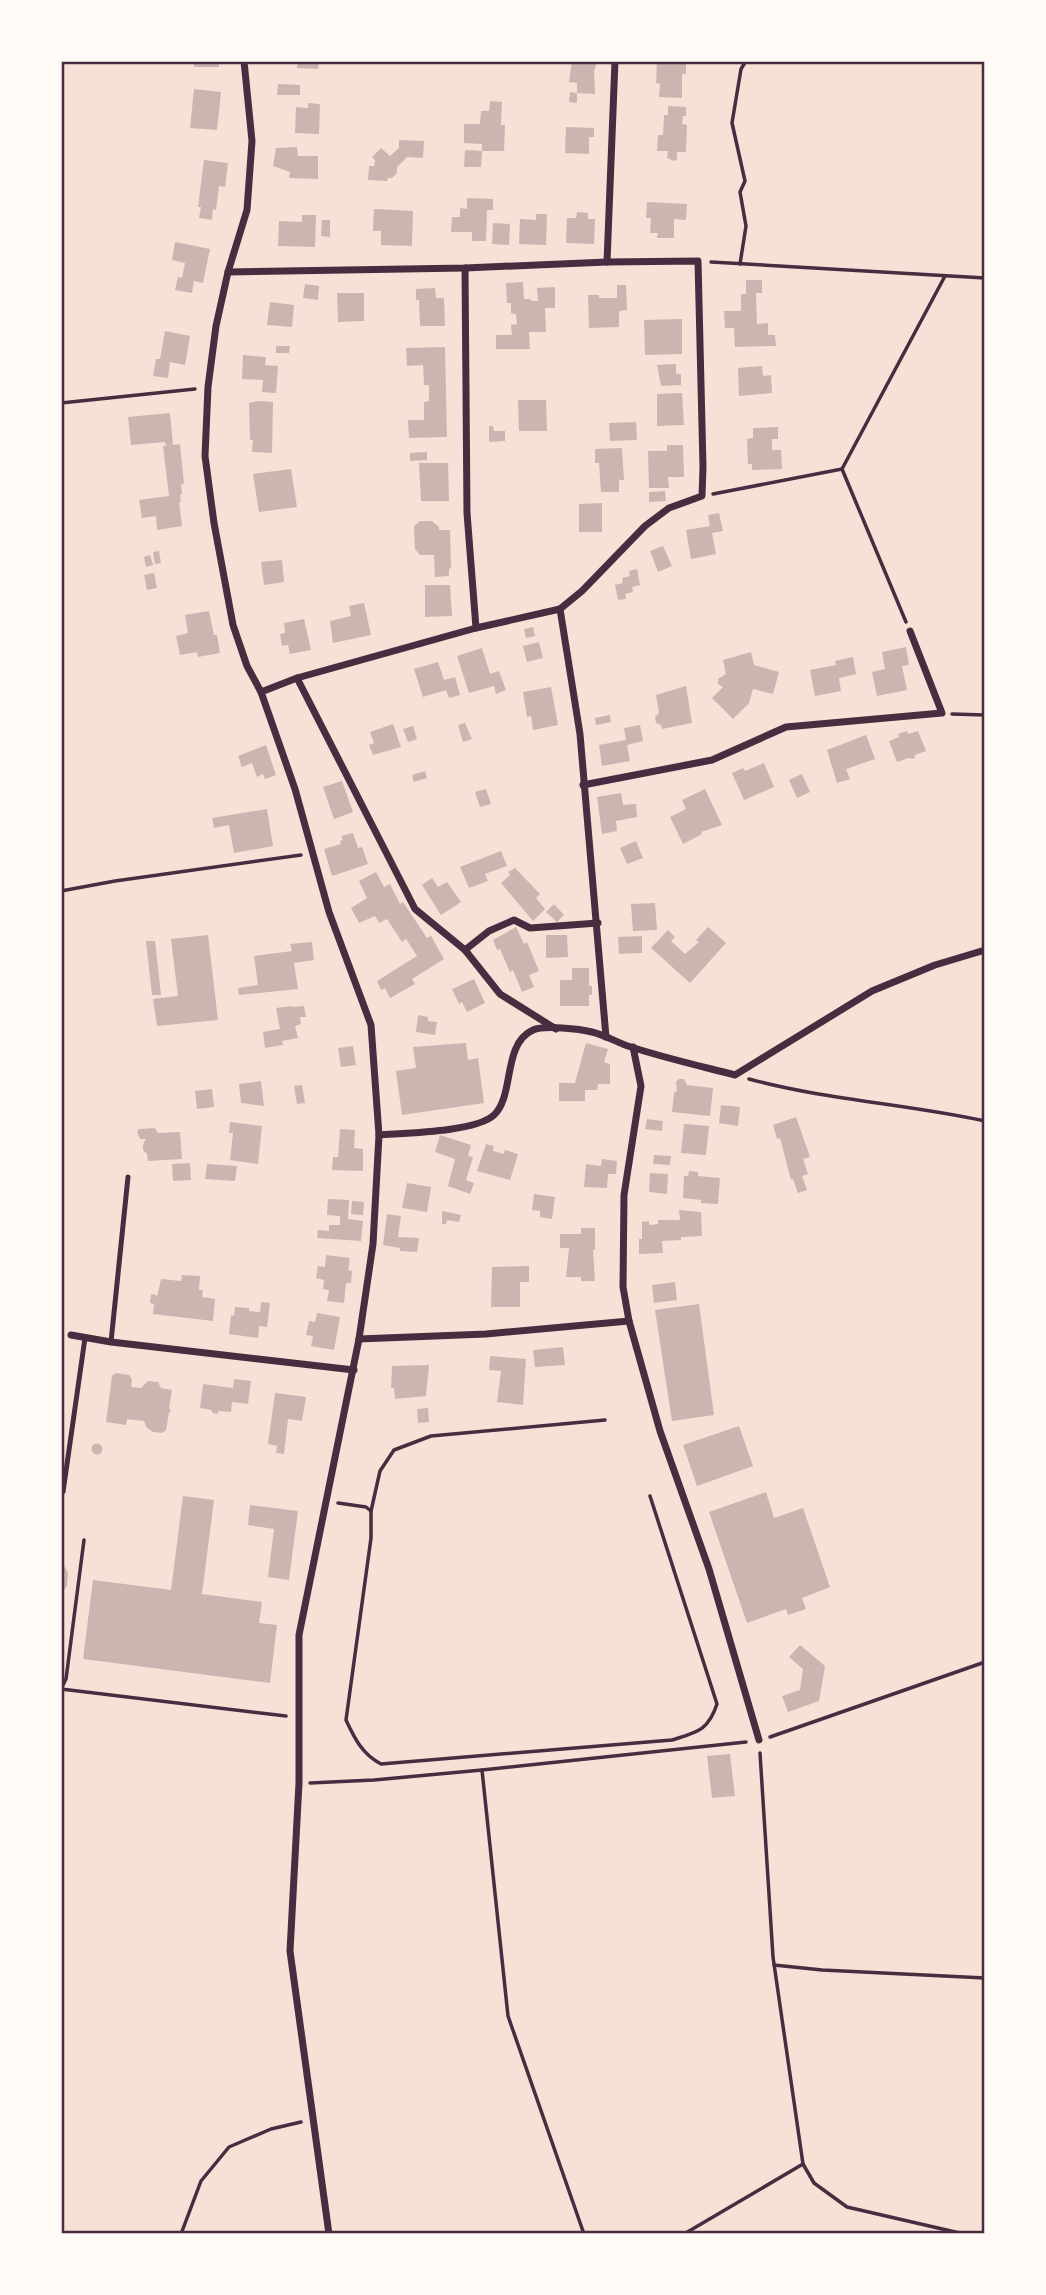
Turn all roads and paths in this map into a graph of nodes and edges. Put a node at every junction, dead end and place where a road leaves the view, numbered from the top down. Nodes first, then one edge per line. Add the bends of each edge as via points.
1 (244, 61) edge
2 (615, 61) edge
3 (746, 61) edge
4 (698, 261) junction
5 (607, 262) junction
6 (740, 264) junction
7 (465, 268) junction
8 (228, 272) junction
9 (945, 276) junction
10 (985, 278) edge
11 (208, 391) junction
12 (61, 403) edge
13 (842, 470) junction
14 (702, 496) junction
15 (559, 610) junction
16 (476, 628) junction
17 (909, 631) joint
18 (297, 678) junction
19 (261, 692) junction
20 (942, 713) junction
21 (985, 715) edge
22 (583, 785) junction
23 (314, 853) junction
24 (61, 891) edge
25 (598, 923) junction
26 (465, 950) junction
27 (985, 950) edge
28 (556, 1029) junction
29 (606, 1037) junction
30 (633, 1047) junction
31 (734, 1075) junction
32 (985, 1121) edge
33 (379, 1135) junction
34 (128, 1177) dead end
35 (629, 1321) junction
36 (71, 1335) dead end
37 (85, 1338) junction
38 (359, 1339) junction
39 (111, 1342) junction
40 (354, 1370) junction
41 (605, 1420) dead end
42 (63, 1492) dead end
43 (650, 1496) dead end
44 (325, 1501) junction
45 (371, 1511) junction
46 (84, 1540) dead end
47 (985, 1662) edge
48 (61, 1689) edge
49 (299, 1718) junction
50 (759, 1740) junction
51 (482, 1770) junction
52 (299, 1783) junction
53 (774, 1965) junction
54 (985, 1978) edge
55 (313, 2119) junction
56 (803, 2164) junction
57 (181, 2234) edge
58 (329, 2234) edge
59 (584, 2234) edge
60 (684, 2234) edge
61 (964, 2234) edge

1 - 8 street via 252,141 247,210
2 - 5 street
3 - 6 path via 740,69 732,123 745,181 740,192 746,226
4 - 5 street
4 - 6 path
4 - 14 street
5 - 7 street
6 - 9 path
7 - 8 street
7 - 16 street via 467,513
8 - 11 street
9 - 10 path
9 - 13 path
11 - 12 path
11 - 19 street via 205,456 214,523 233,625
13 - 14 path
13 - 17 path
14 - 15 street via 670,508 645,526
15 - 16 street
15 - 22 street via 580,734
16 - 18 street
17 - 20 street
18 - 19 street
18 - 26 street via 415,909
19 - 23 street
20 - 21 path
20 - 22 street via 786,727 712,760
22 - 25 street
23 - 24 path
23 - 33 street via 329,912 371,1025
25 - 26 street via 530,928 514,920 489,931
25 - 29 street
26 - 28 street via 500,994
27 - 31 street via 872,991
28 - 29 street
28 - 33 street via 533,1030 520,1041 504,1099 494,1115 473,1126
29 - 30 street
30 - 31 street
30 - 35 street via 641,1086 624,1195 623,1287
31 - 32 path via 804,1093
33 - 38 street via 373,1244
34 - 39 lane
35 - 38 street
35 - 50 street
36 - 37 street
37 - 39 street
37 - 42 lane
38 - 40 street
39 - 40 street
40 - 44 street
41 - 45 path via 431,1436 394,1450 380,1471
43 - 45 path via 714,1687 718,1704 713,1718 701,1730 672,1741 424,1762 381,1764 369,1758 346,1720
44 - 45 path
44 - 49 street via 299,1634
46 - 48 path
47 - 50 path
48 - 49 path
49 - 52 street
50 - 51 path
50 - 53 path
51 - 52 path
51 - 59 path via 508,2016
52 - 55 street via 290,1951
53 - 54 path
53 - 56 path
55 - 57 path via 271,2129 229,2147 201,2181
55 - 58 street
56 - 60 path
56 - 61 path via 814,2183 847,2207

